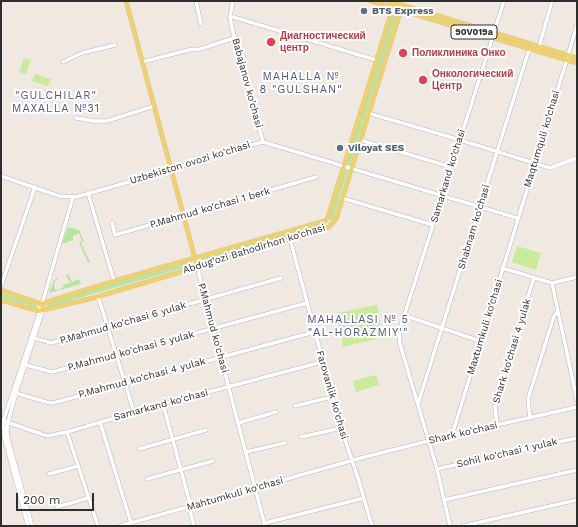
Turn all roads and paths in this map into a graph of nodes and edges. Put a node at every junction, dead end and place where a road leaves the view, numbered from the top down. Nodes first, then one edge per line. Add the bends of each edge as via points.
1 (126, 1) edge
2 (196, 1) edge
3 (233, 1) edge
4 (371, 1) edge
5 (393, 1) edge
6 (504, 1) edge
7 (552, 1) edge
8 (402, 3) edge
9 (392, 7) junction
10 (400, 10) junction
11 (230, 17) junction
12 (201, 24) dead end
13 (577, 25) edge
14 (493, 34) junction
15 (234, 38) junction
16 (115, 45) dead end
17 (539, 47) junction
18 (531, 49) junction
19 (567, 57) junction
20 (577, 58) edge
21 (376, 60) junction
22 (63, 62) dead end
23 (142, 62) junction
24 (577, 63) edge
25 (154, 106) junction
26 (368, 113) junction
27 (76, 118) dead end
28 (360, 140) junction
29 (460, 140) junction
30 (263, 142) junction
31 (497, 152) junction
32 (577, 158) edge
33 (534, 164) junction
34 (344, 166) junction
35 (451, 166) junction
36 (352, 168) junction
37 (168, 170) junction
38 (1, 176) edge
39 (316, 177) dead end
40 (35, 187) junction
41 (88, 193) junction
42 (442, 196) junction
43 (72, 197) junction
44 (342, 198) junction
45 (480, 207) junction
46 (183, 215) junction
47 (517, 218) junction
48 (325, 221) junction
49 (112, 223) dead end
50 (433, 225) junction
51 (329, 227) junction
52 (290, 239) junction
53 (194, 258) junction
54 (197, 266) junction
55 (502, 268) junction
56 (534, 277) junction
57 (577, 277) edge
58 (281, 278) dead end
59 (114, 281) junction
60 (552, 283) junction
61 (1, 286) edge
62 (1, 290) edge
63 (98, 296) junction
64 (206, 299) junction
65 (1, 300) edge
66 (307, 303) junction
67 (42, 304) junction
68 (42, 311) junction
69 (558, 311) junction
70 (403, 315) junction
71 (108, 328) junction
72 (213, 328) junction
73 (442, 328) junction
74 (314, 332) junction
75 (34, 338) junction
76 (480, 341) junction
77 (116, 354) junction
78 (221, 356) junction
79 (322, 362) junction
80 (26, 365) junction
81 (125, 383) junction
82 (229, 387) junction
83 (16, 393) junction
84 (332, 397) junction
85 (577, 400) edge
86 (163, 404) junction
87 (418, 405) junction
88 (295, 406) dead end
89 (577, 407) edge
90 (134, 412) junction
91 (276, 412) dead end
92 (530, 418) junction
93 (2, 420) edge
94 (8, 422) junction
95 (100, 422) junction
96 (238, 423) junction
97 (497, 425) junction
98 (1, 428) edge
99 (341, 428) junction
100 (206, 430) dead end
101 (67, 432) junction
102 (452, 435) junction
103 (302, 437) dead end
104 (577, 438) edge
105 (173, 439) junction
106 (429, 441) junction
107 (285, 443) dead end
108 (139, 449) dead end
109 (246, 452) junction
110 (213, 462) dead end
111 (351, 462) junction
112 (78, 466) junction
113 (437, 469) junction
114 (181, 470) junction
115 (577, 470) edge
116 (49, 474) dead end
117 (147, 479) dead end
118 (255, 488) junction
119 (88, 498) junction
120 (364, 498) junction
121 (444, 500) junction
122 (577, 500) edge
123 (58, 507) dead end
124 (190, 507) junction
125 (131, 523) junction
126 (265, 525) edge
127 (28, 526) edge
128 (32, 526) edge
129 (98, 526) edge
130 (120, 526) edge
131 (194, 526) edge
132 (372, 526) edge
133 (450, 526) edge
134 (463, 526) edge

1 - 23 main road, P.Mahmud ko'chasi
2 - 12 street
3 - 11 street, Babajanov ko'chasi
4 - 9 main road, 90V019a
5 - 8 main road, 90V019a
5 - 9 main road, Abdug’ozi Bahodirhon ko’chasi
6 - 14 street, Samarkand ko’chasi
7 - 17 street
8 - 10 main road, Abdug’ozi Bahodirhon ko’chasi
8 - 14 main road, 90V019a
9 - 10 main road, 90V019a
9 - 21 main road, Abdug’ozi Bahodirhon ko’chasi
10 - 14 main road, 90V019a
10 - 26 main road, Abdug’ozi Bahodirhon ko’chasi
11 - 15 street, Babajanov ko'chasi
11 - 21 street
13 - 19 street, Maqtumquli ko'chasi
14 - 17 main road, 90V019a
14 - 18 main road, 90V019a
14 - 29 street, Samarkand ko’chasi
15 - 23 street via 200,49
15 - 30 street, Babajanov ko'chasi
16 - 22 street via 82,53
17 - 19 main road, 90V019a
18 - 19 main road, 90V019a
18 - 31 street, Shabnam ko’chasi
19 - 20 main road, 90V019a
19 - 24 main road, 90V019a
19 - 33 street, Maqtumquli ko'chasi
21 - 34 main road, Abdug’ozi Bahodirhon ko’chasi
23 - 25 main road, P.Mahmud ko'chasi
25 - 27 street via 108,121
25 - 37 main road, P.Mahmud ko'chasi
26 - 28 main road, Abdug’ozi Bahodirhon ko’chasi
26 - 29 street
28 - 35 street
28 - 36 main road, Abdug’ozi Bahodirhon ko’chasi
29 - 31 street
29 - 35 street, Samarkand ko’chasi
30 - 34 street, Uzbekiston ovozi ko'chasi
30 - 37 street, Uzbekiston ovozi ko'chasi
31 - 33 street
31 - 45 street, Shabnam ko’chasi
32 - 33 street via 550,168
33 - 47 street, Maqtumquli ko'chasi
34 - 36 street, Uzbekiston ovozi ko'chasi
34 - 48 main road, Abdug’ozi Bahodirhon ko’chasi
35 - 42 street, Samarkand ko’chasi
36 - 42 street, Uzbekiston ovozi ko'chasi
36 - 44 main road, Abdug’ozi Bahodirhon ko’chasi
37 - 41 street, Uzbekiston ovozi ko'chasi
37 - 46 main road, P.Mahmud ko'chasi
38 - 40 street, Uzbekiston ovozi ko'chasi
39 - 46 street, P.Mahmud ko'chasi 1 berk
40 - 43 street, Uzbekiston ovozi ko'chasi via 59,196
40 - 61 street
41 - 43 street, Uzbekiston ovozi ko'chasi
41 - 59 street
42 - 45 street, Uzbekiston ovozi ko'chasi
42 - 50 street, Samarkand ko’chasi
43 - 67 street
44 - 50 street
44 - 51 main road, Abdug’ozi Bahodirhon ko’chasi via 336,219
45 - 47 street, Uzbekiston ovozi ko'chasi
45 - 73 street, Shabnam ko’chasi
46 - 49 street, P.Mahmud ko'chasi 1 berk via 115,235
46 - 53 main road, P.Mahmud ko'chasi
47 - 55 street, Mаxtumkuli ko'chasi
48 - 51 street
48 - 53 main road, Abdug’ozi Bahodirhon ko’chasi
50 - 70 street, Samarkand ko’chasi
51 - 52 main road, Abdug’ozi Bahodirhon ko’chasi
52 - 54 main road, Abdug’ozi Bahodirhon ko’chasi
52 - 66 street, Farovanlik ko'chasi
53 - 54 main road, P.Mahmud ko'chasi
53 - 59 main road, Abdug’ozi Bahodirhon ko’chasi
54 - 63 main road, Abdug’ozi Bahodirhon ko’chasi
54 - 64 street, P.Mahmud ko'chasi
55 - 56 street
55 - 76 street, Mаxtumkuli ko'chasi
56 - 60 street
56 - 97 street, Shark ko'chasi 4 yulak via 495,406
57 - 60 street
58 - 64 street, P.Mahmud ko'chasi 6 yulak
59 - 67 main road, Abdug’ozi Bahodirhon ko’chasi
60 - 69 street
62 - 67 main road
63 - 68 main road, Abdug’ozi Bahodirhon ko’chasi
63 - 71 street
64 - 71 street, P.Mahmud ko'chasi 6 yulak
64 - 72 street, P.Mahmud ko'chasi
65 - 68 main road
66 - 72 street, P.Mahmud ko'chasi 5 yulak
66 - 74 street, Farovanlik ko'chasi
67 - 68 main road
68 - 75 street
68 - 93 street
69 - 85 street
69 - 92 street via 554,316 528,399
70 - 73 street
70 - 87 street via 399,338
71 - 75 street, P.Mahmud ko'chasi 6 yulak via 51,343
71 - 77 street
72 - 77 street, P.Mahmud ko'chasi 5 yulak
72 - 78 street, P.Mahmud ko'chasi
73 - 76 street
73 - 87 street, Shabnam ko’chasi
74 - 78 street, P.Mahmud ko'chasi 4 yulak
74 - 79 street, Farovanlik ko'chasi
75 - 80 street
76 - 102 street, Mаxtumkuli ko'chasi
77 - 80 street, P.Mahmud ko'chasi 5 yulak via 52,372
77 - 81 street
78 - 81 street, P.Mahmud ko'chasi 4 yulak
78 - 82 street, P.Mahmud ko'chasi
79 - 82 street, Samarkand ko'chasi
79 - 84 street, Farovanlik ko'chasi
80 - 83 street
81 - 83 street, P.Mahmud ko'chasi 4 yulak via 53,403
81 - 90 street
82 - 86 street, Samarkand ko'chasi
82 - 96 street, P.Mahmud ko'chasi
83 - 94 street
84 - 88 street
84 - 99 street, Farovanlik ko'chasi
86 - 90 street, Samarkand ko'chasi
86 - 105 street
87 - 106 street
89 - 92 street, Shark ko'chasi
90 - 95 street, Samarkand ko'chasi
91 - 96 street
92 - 97 street, Shark ko'chasi
93 - 94 street, Samarkand ko'chasi
93 - 98 street
93 - 127 street
94 - 101 street, Samarkand ko'chasi via 47,436
94 - 128 street via 7,434
95 - 101 street, Samarkand ko'chasi
95 - 125 street
96 - 109 street, P.Mahmud ko'chasi
97 - 102 street, Shark ko'chasi
99 - 103 street
99 - 111 street, Farovanlik ko'chasi
100 - 105 street
101 - 112 street
102 - 106 street, Shark ko'chasi
104 - 113 street, Sohil ko'chasi 1 yulak
105 - 108 street
105 - 114 street
106 - 111 street, Shark ko'chasi
106 - 113 street
107 - 109 street
109 - 118 street, P.Mahmud ko'chasi
110 - 114 street
111 - 118 street, Mahtumkuli ko'chasi
111 - 120 street, Farovanlik ko'chasi
112 - 116 street
112 - 119 street
113 - 121 street
114 - 117 street
114 - 124 street
115 - 121 street
118 - 124 street, Mahtumkuli ko'chasi
118 - 126 street, P.Mahmud ko'chasi
119 - 123 street
119 - 129 street
120 - 126 street
120 - 132 street, Farovanlik ko'chasi
121 - 133 street
122 - 134 street
124 - 125 street, Mahtumkuli ko'chasi
124 - 131 street
125 - 130 street, Mahtumkuli ko'chasi

